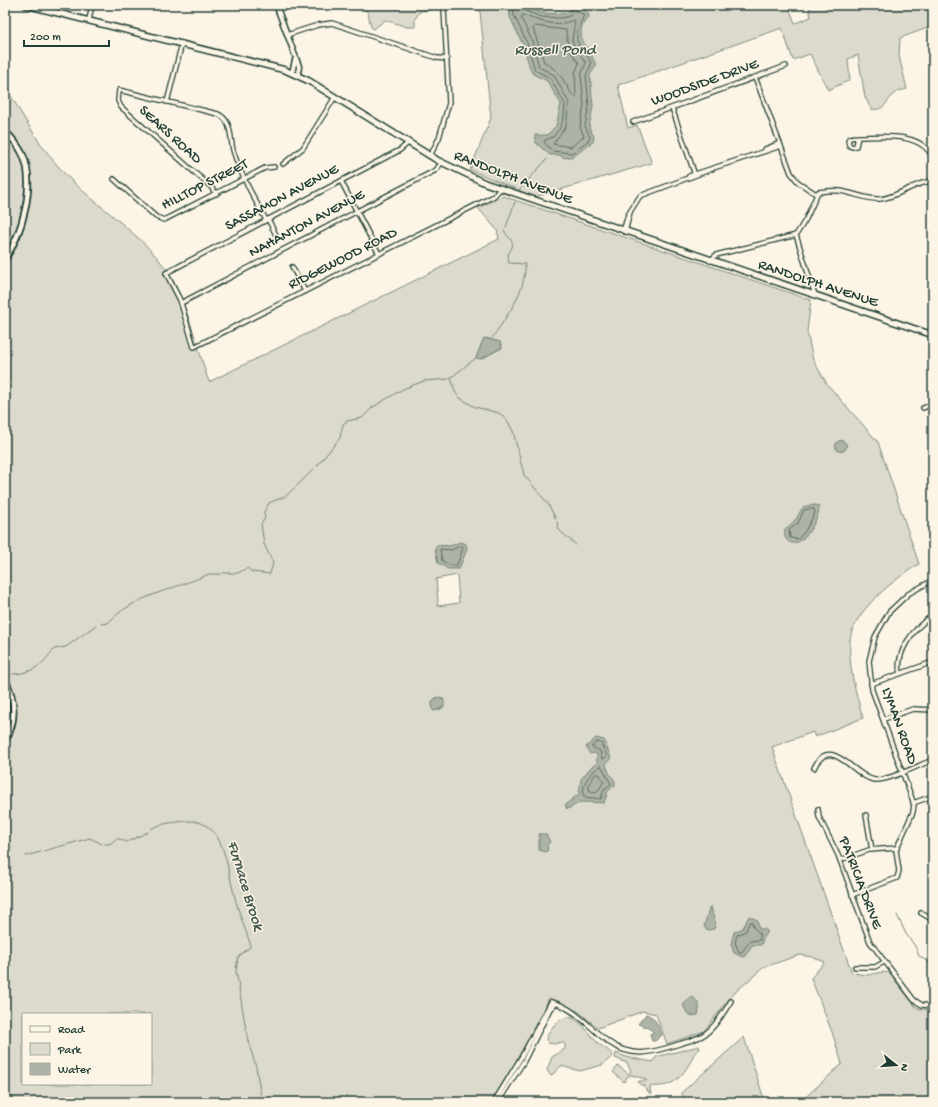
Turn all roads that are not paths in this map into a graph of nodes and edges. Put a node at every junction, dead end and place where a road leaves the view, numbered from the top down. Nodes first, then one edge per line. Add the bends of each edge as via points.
1 (26, 5) edge
2 (92, 5) edge
3 (276, 5) edge
4 (444, 9) dead end
5 (89, 20) junction
6 (287, 35) junction
7 (182, 43) junction
8 (447, 59) junction
9 (786, 66) dead end
10 (295, 74) junction
11 (756, 77) junction
12 (335, 97) junction
13 (167, 102) junction
14 (672, 108) junction
15 (633, 122) dead end
16 (5, 131) edge
17 (858, 137) junction
18 (408, 142) junction
19 (780, 144) junction
20 (430, 156) junction
21 (933, 158) edge
22 (441, 163) junction
23 (283, 164) dead end
24 (274, 167) dead end
25 (695, 175) junction
26 (114, 179) dead end
27 (245, 179) junction
28 (341, 181) junction
29 (933, 181) edge
30 (500, 189) junction
31 (216, 194) junction
32 (816, 194) junction
33 (357, 211) junction
34 (267, 220) junction
35 (624, 232) junction
36 (276, 235) dead end
37 (796, 235) junction
38 (379, 254) junction
39 (5, 259) edge
40 (710, 261) junction
41 (292, 267) dead end
42 (305, 291) junction
43 (815, 295) junction
44 (181, 302) junction
45 (933, 336) edge
46 (933, 342) edge
47 (933, 404) edge
48 (922, 408) dead end
49 (933, 580) edge
50 (933, 615) edge
51 (933, 662) edge
52 (900, 674) junction
53 (5, 679) edge
54 (871, 684) junction
55 (933, 710) edge
56 (884, 719) junction
57 (933, 739) edge
58 (5, 741) edge
59 (933, 760) edge
60 (814, 768) dead end
61 (903, 772) junction
62 (933, 796) edge
63 (913, 803) junction
64 (818, 809) dead end
65 (866, 815) dead end
66 (896, 848) junction
67 (872, 850) junction
68 (840, 860) junction
69 (852, 895) junction
70 (921, 912) dead end
71 (933, 920) edge
72 (884, 962) junction
73 (855, 967) dead end
74 (731, 1001) dead end
75 (556, 1004) junction
76 (933, 1006) edge
77 (494, 1102) edge
78 (498, 1102) edge

1 - 5 main road, RANDOLPH AVENUE
2 - 5 street
3 - 6 street
4 - 8 street
5 - 7 main road, RANDOLPH AVENUE
6 - 8 street via 323,24 335,24
6 - 10 street via 295,56
7 - 10 main road, RANDOLPH AVENUE via 267,64
7 - 13 street
8 - 20 street via 449,106 439,138
9 - 11 street, WOODSIDE DRIVE
10 - 12 main road, RANDOLPH AVENUE
11 - 14 street, WOODSIDE DRIVE
11 - 19 street
12 - 18 main road, RANDOLPH AVENUE
12 - 23 street via 303,148
13 - 27 street via 218,114 224,118
13 - 31 street, SEARS ROAD via 119,90 118,101 122,108
14 - 15 street, WOODSIDE DRIVE
14 - 25 street
16 - 39 main road via 17,143 23,156 28,181 19,233
17 - 17 street via 852,137 847,142 848,145 853,147 857,144
17 - 21 street via 912,140 925,147
18 - 20 main road, RANDOLPH AVENUE
18 - 28 street, SASSAMON AVENUE via 400,150
19 - 25 street
19 - 32 street via 793,177
20 - 22 main road, RANDOLPH AVENUE
22 - 30 main road, RANDOLPH AVENUE
22 - 33 street, NAHANTON AVENUE via 436,170
24 - 27 street, HILLTOP STREET via 265,168
25 - 35 street via 642,195 630,212
26 - 31 street, HILLTOP STREET via 162,220
27 - 31 street, HILLTOP STREET
27 - 34 street
28 - 33 street
28 - 34 street, SASSAMON AVENUE
29 - 32 street via 922,182 894,196 879,199 839,191
30 - 35 main road, RANDOLPH AVENUE
30 - 38 street, RIDGEWOOD ROAD via 495,196
32 - 37 street
33 - 38 street
33 - 44 street, NAHANTON AVENUE
34 - 36 street
34 - 44 street, SASSAMON AVENUE via 166,273
35 - 40 main road, RANDOLPH AVENUE
37 - 40 street via 716,255
37 - 43 street
38 - 42 street, RIDGEWOOD ROAD
40 - 43 main road, RANDOLPH AVENUE
41 - 42 street
42 - 44 street, RIDGEWOOD ROAD via 194,347
43 - 45 main road, RANDOLPH AVENUE
45 - 46 street
47 - 48 street
49 - 54 street, LYMAN ROAD via 903,598 882,623 870,654
50 - 52 street via 919,626 908,640 901,659
51 - 52 street
52 - 54 street
53 - 58 main road via 14,706 12,726
54 - 56 street, LYMAN ROAD
55 - 56 street via 911,710
55 - 57 street
56 - 61 street, LYMAN ROAD
59 - 61 street
60 - 61 street via 819,759 831,755 843,759 871,779 881,779
61 - 63 street, LYMAN ROAD
62 - 63 street
63 - 66 street via 913,812
64 - 68 street, PATRICIA DRIVE via 819,817
65 - 67 street
66 - 67 street
66 - 69 street via 896,879
67 - 68 street
68 - 69 street, PATRICIA DRIVE
69 - 72 street, PATRICIA DRIVE via 870,942
70 - 71 street
72 - 73 street via 874,967
72 - 76 street, PATRICIA DRIVE via 914,1000 922,1005
74 - 75 street via 715,1024 703,1035 644,1054 615,1047 580,1017
75 - 77 street via 549,1004
75 - 78 street via 549,1011 527,1056

